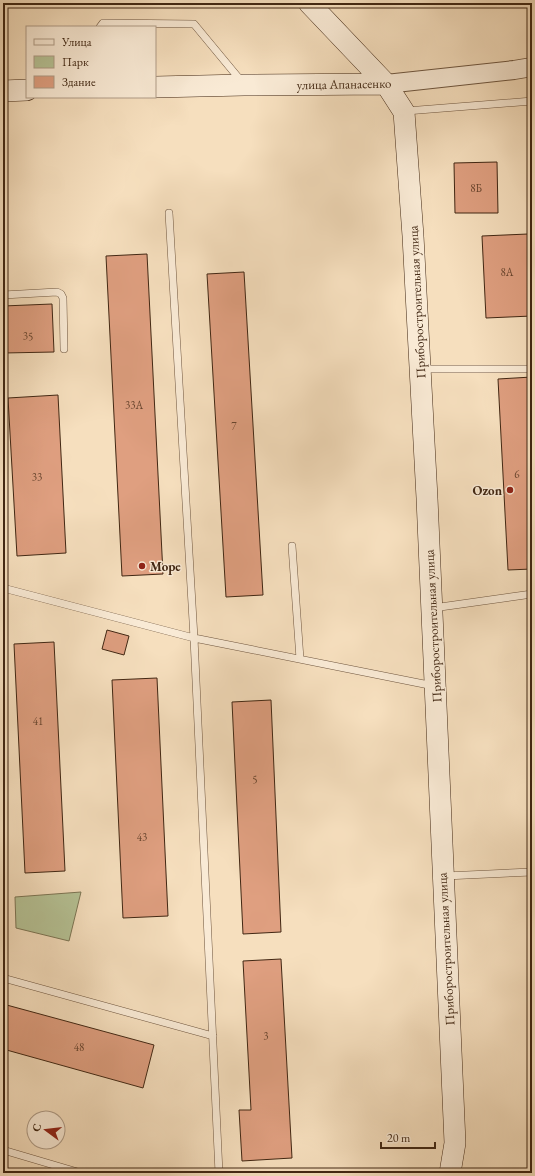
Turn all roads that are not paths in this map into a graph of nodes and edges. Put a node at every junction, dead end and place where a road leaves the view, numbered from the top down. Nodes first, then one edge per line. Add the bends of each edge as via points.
1 (309, 3) edge
2 (101, 26) edge
3 (532, 67) edge
4 (386, 84) junction
5 (244, 85) junction
6 (156, 88) edge
7 (26, 90) edge
8 (3, 91) edge
9 (532, 101) edge
10 (404, 112) junction
11 (169, 213) dead end
12 (3, 295) edge
13 (64, 350) dead end
14 (421, 369) junction
15 (532, 369) edge
16 (292, 546) dead end
17 (3, 588) edge
18 (532, 594) edge
19 (432, 608) junction
20 (194, 638) junction
21 (300, 659) junction
22 (436, 686) junction
23 (532, 872) edge
24 (443, 876) junction
25 (3, 978) edge
26 (213, 1036) junction
27 (3, 1150) edge
28 (81, 1173) edge
29 (219, 1173) edge
30 (450, 1173) edge

1 - 4 main road, Приборостроительная улица
2 - 5 lane via 103,23 194,24
3 - 4 street, улица Апанасенко
4 - 5 main road, улица Апанасенко
4 - 10 main road, Приборостроительная улица
5 - 6 main road, улица Апанасенко
7 - 8 main road
9 - 10 lane
10 - 14 main road, Приборостроительная улица
11 - 20 lane
12 - 13 lane via 57,292 61,294
14 - 15 lane
14 - 19 main road, Приборостроительная улица
16 - 21 lane
17 - 20 lane
18 - 19 lane
19 - 22 main road, Приборостроительная улица
20 - 21 lane
20 - 26 lane
21 - 22 lane
22 - 24 main road, Приборостроительная улица
23 - 24 lane
24 - 30 main road, Приборостроительная улица via 455,1143
25 - 26 lane
26 - 29 lane
27 - 28 lane

